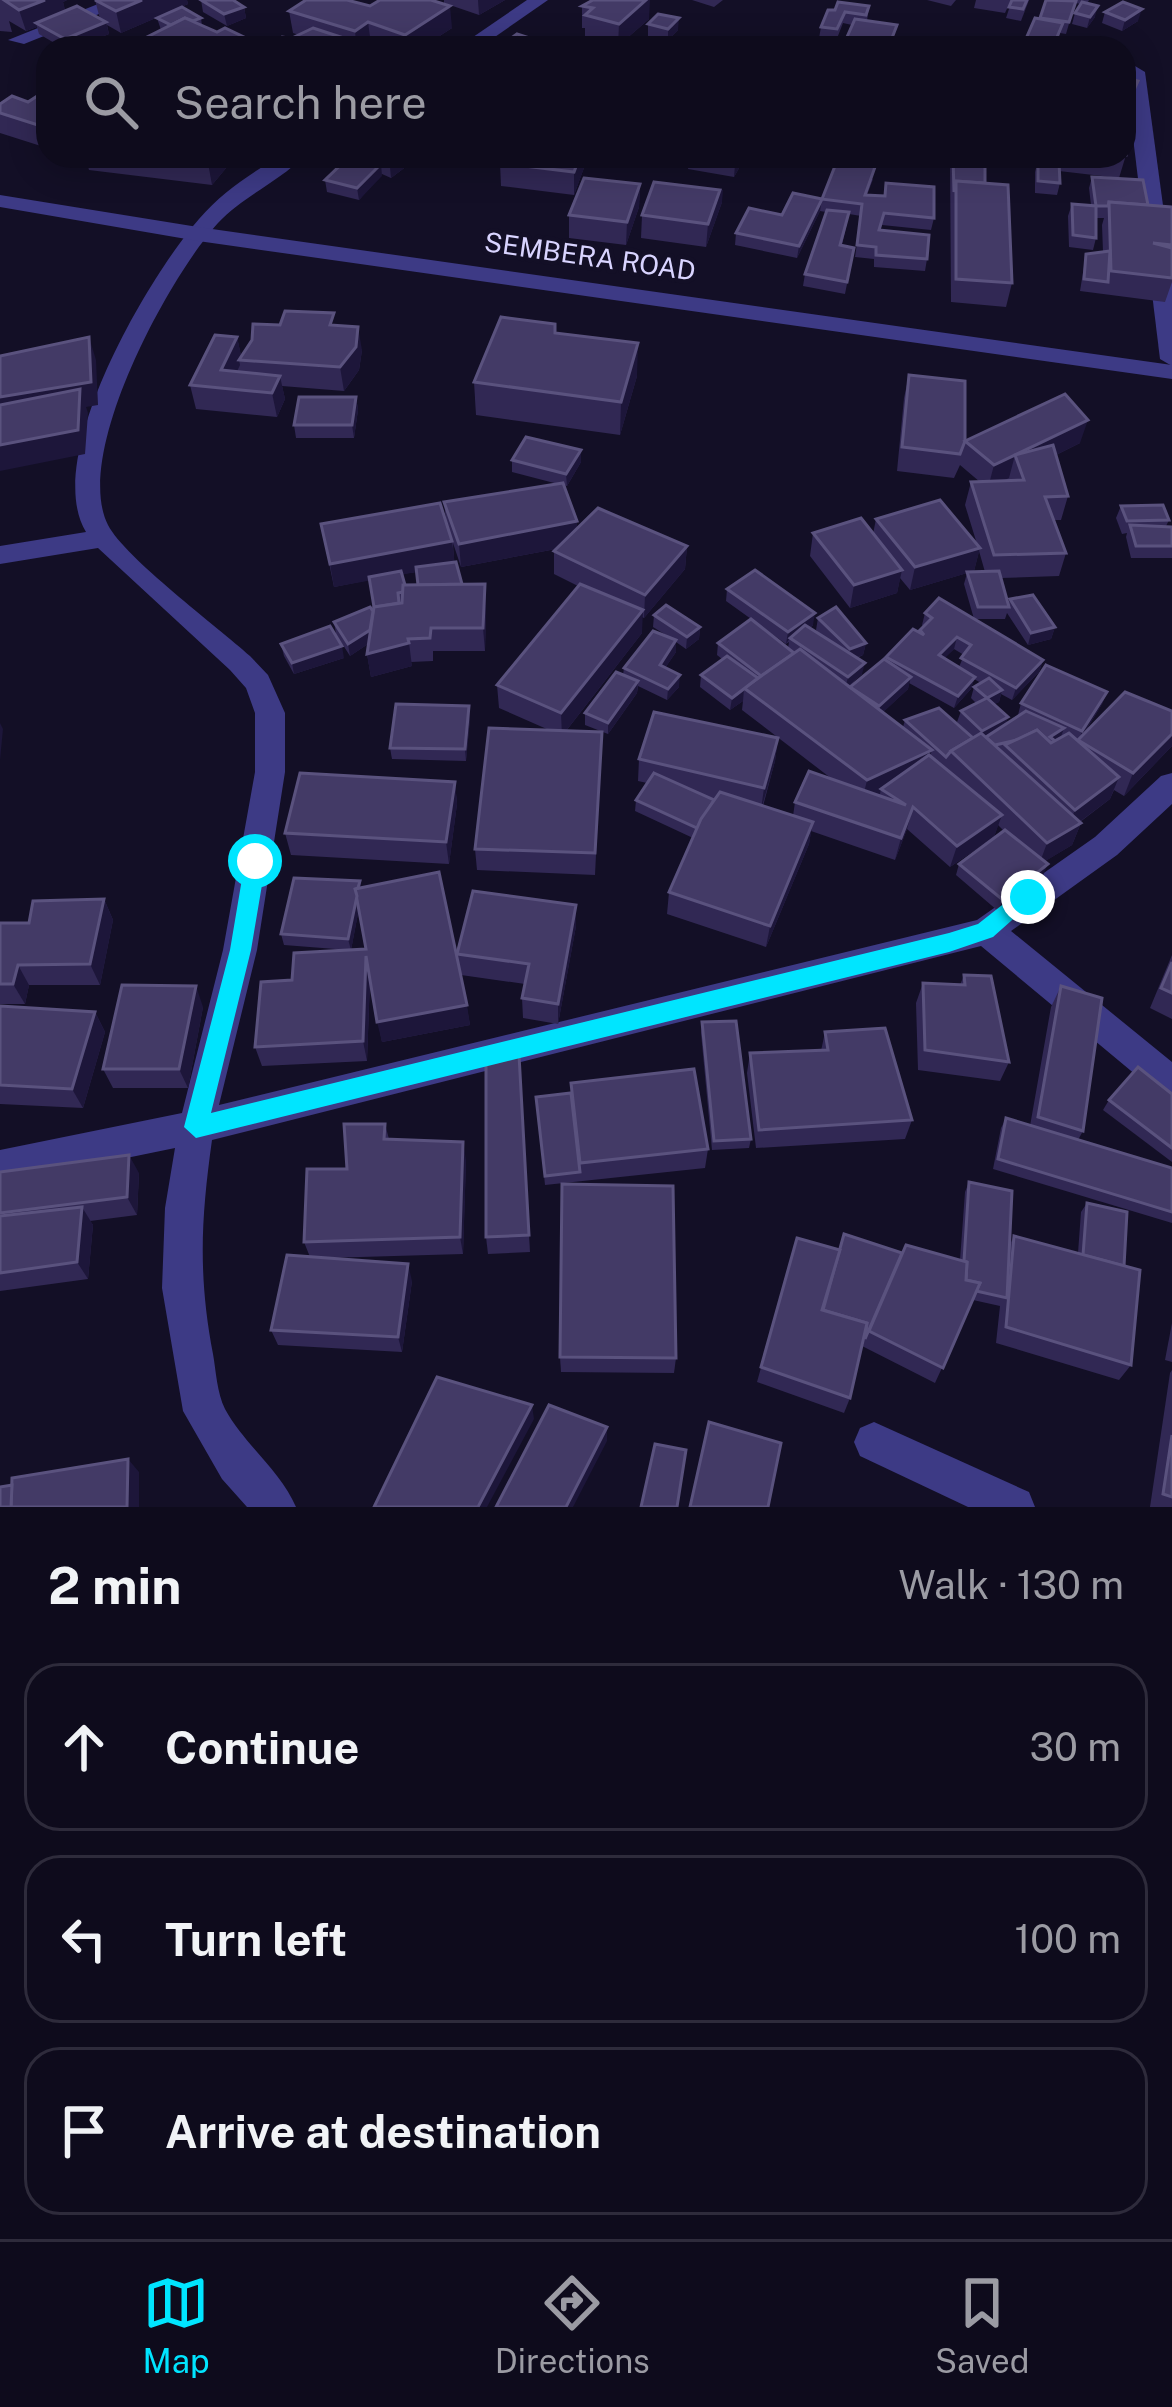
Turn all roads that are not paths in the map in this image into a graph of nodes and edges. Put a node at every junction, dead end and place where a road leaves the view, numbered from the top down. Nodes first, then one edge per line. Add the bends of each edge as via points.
1 (125, 0) edge
2 (539, 0) edge
3 (484, 36) edge
4 (8, 39) edge
5 (1136, 80) edge
6 (276, 168) edge
7 (0, 201) edge
8 (198, 234) junction
9 (1172, 359) edge
10 (1172, 372) edge
11 (104, 538) junction
12 (0, 555) edge
13 (1172, 785) edge
14 (986, 931) junction
15 (1172, 1084) edge
16 (196, 1127) junction
17 (0, 1167) edge
18 (874, 1442) dead end
19 (274, 1507) edge
20 (1014, 1507) edge

1 - 4 street
2 - 3 street
5 - 9 street
6 - 8 street via 231,197
7 - 8 street, SEMBERA ROAD
8 - 10 street, SEMBERA ROAD
8 - 11 street via 109,387 88,471 88,504
11 - 12 street
11 - 16 street via 240,663 270,713 270,772 240,950
13 - 14 street via 1106,846
14 - 15 street
14 - 16 street
16 - 17 street
16 - 19 street via 181,1288 189,1350 203,1412
18 - 20 street

